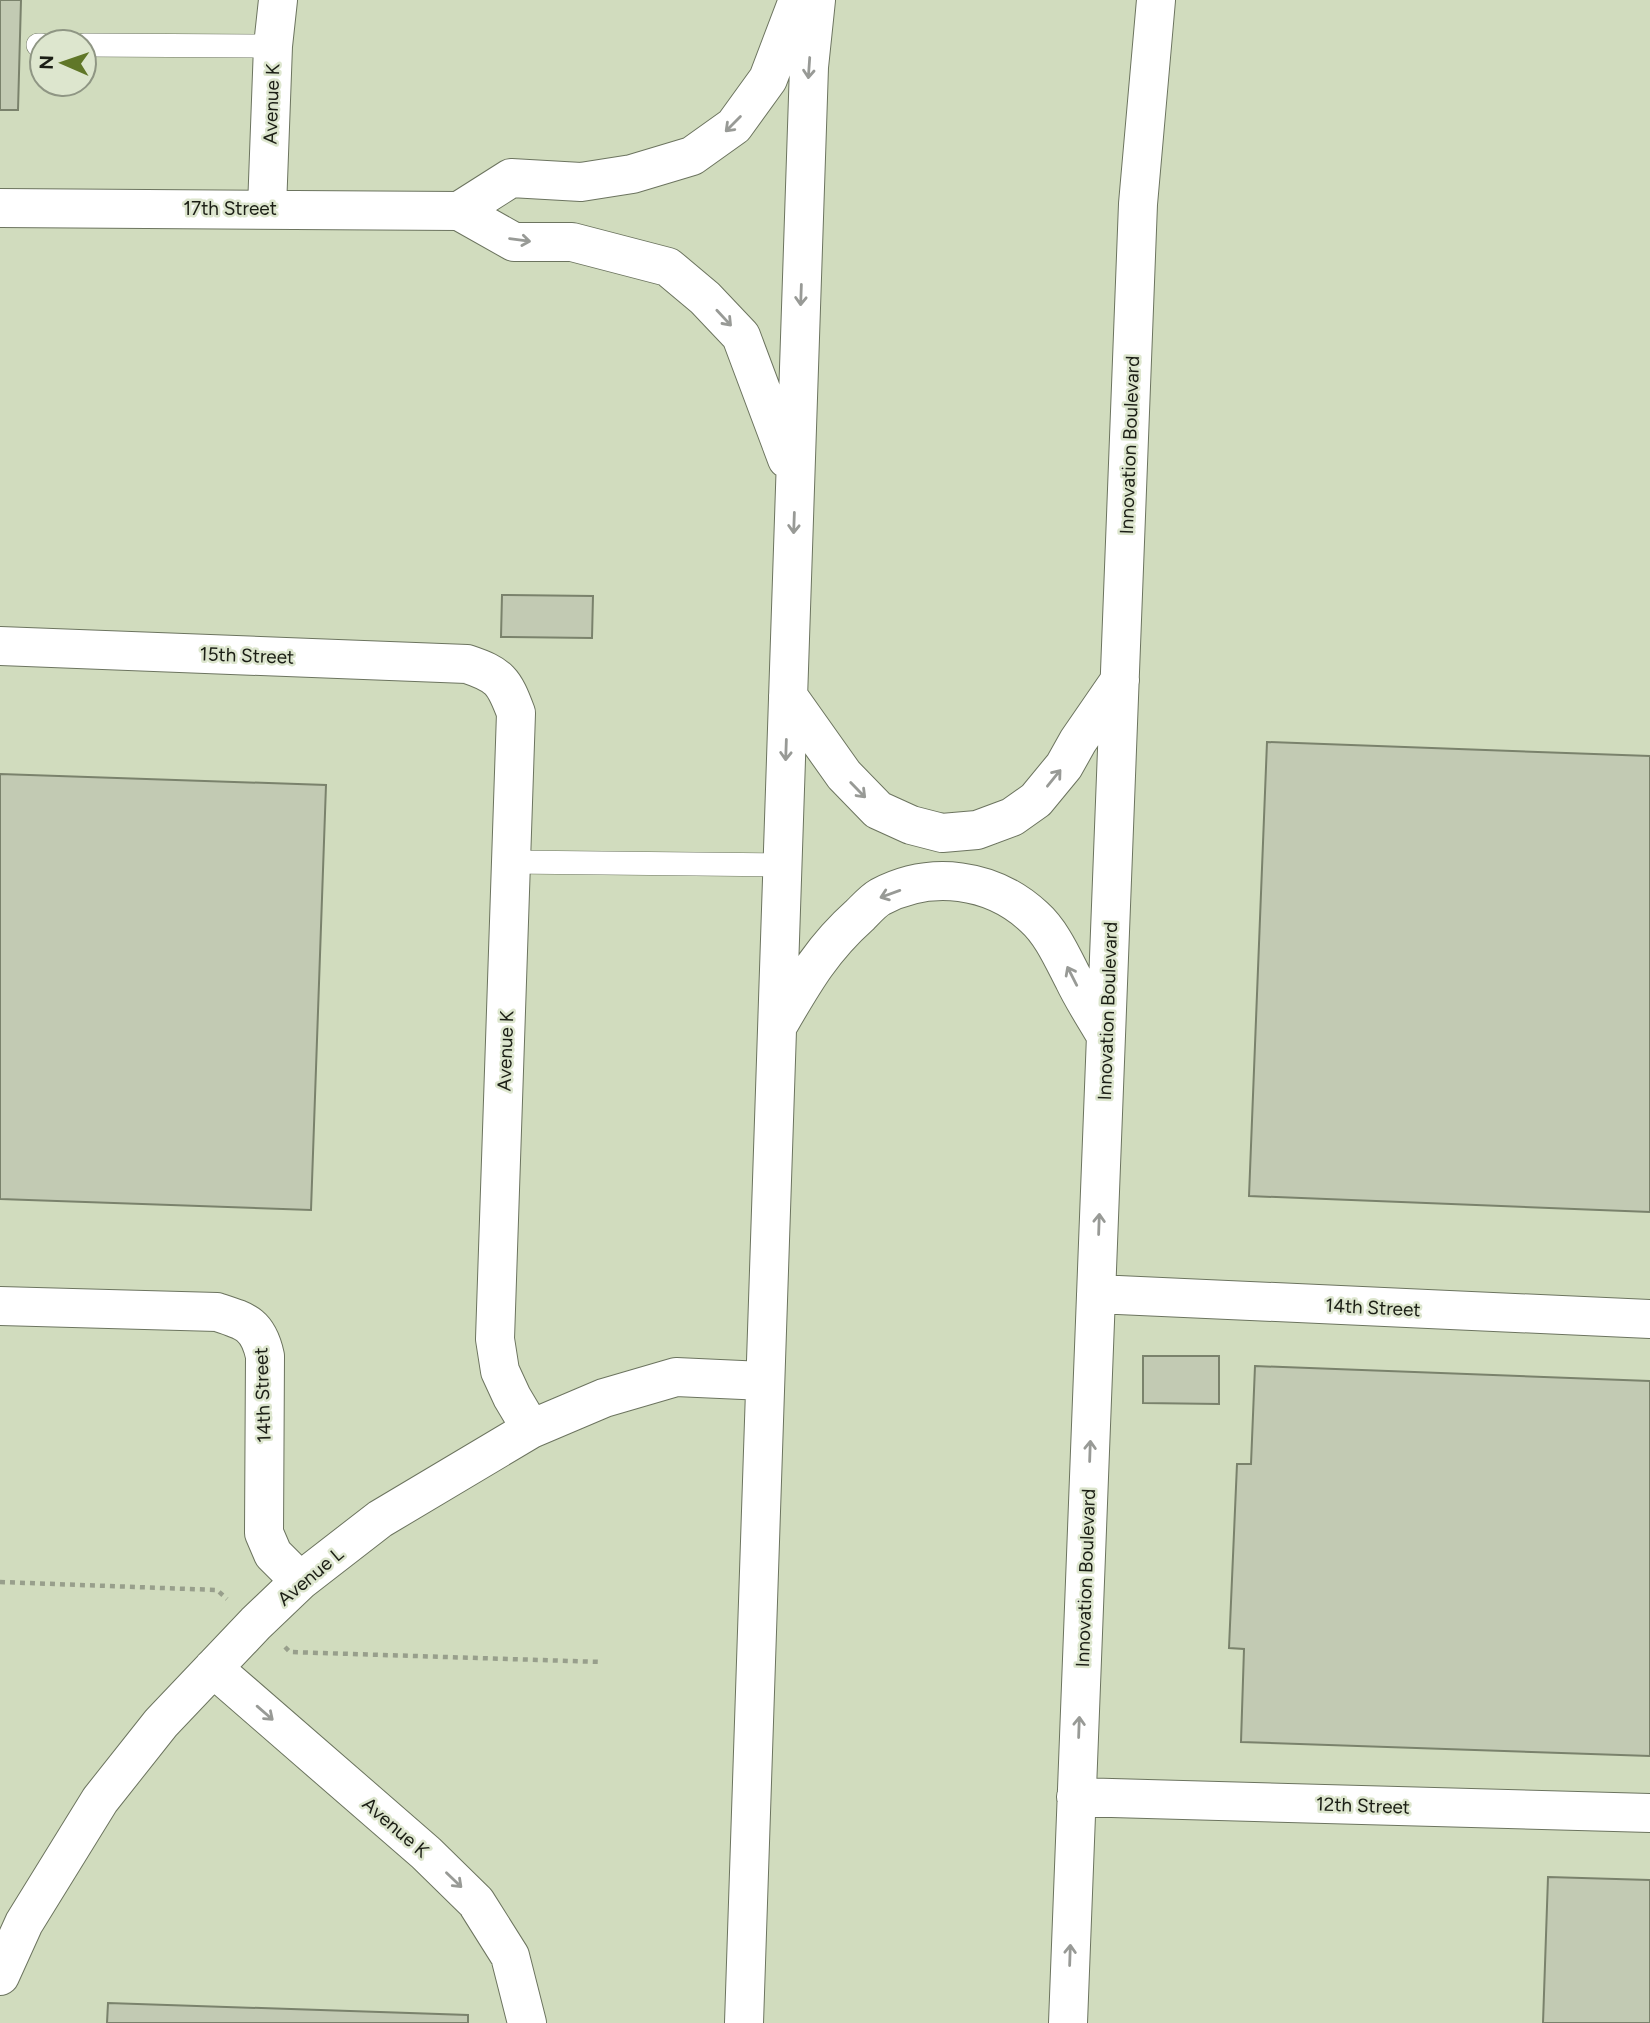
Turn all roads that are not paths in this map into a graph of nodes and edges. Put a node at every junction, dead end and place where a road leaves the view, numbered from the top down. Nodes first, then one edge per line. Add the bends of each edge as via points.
1 (278, 0) edge
2 (798, 0) edge
3 (816, 0) edge
4 (1156, 0) edge
5 (98, 45) edge
6 (273, 46) junction
7 (0, 208) edge
8 (267, 208) junction
9 (459, 211) junction
10 (795, 480) junction
11 (0, 646) edge
12 (492, 673) joint
13 (1120, 680) junction
14 (788, 696) junction
15 (511, 862) junction
16 (782, 865) junction
17 (777, 1027) junction
18 (1106, 1036) junction
19 (1096, 1294) junction
20 (0, 1306) edge
21 (1650, 1319) edge
22 (765, 1381) junction
23 (531, 1429) junction
24 (300, 1581) junction
25 (213, 1668) junction
26 (1076, 1797) junction
27 (1650, 1813) edge
28 (0, 1976) edge
29 (527, 2023) edge
30 (744, 2023) edge
31 (1068, 2023) edge

1 - 6 street, Avenue K
2 -> 9 street via 768,79 734,126 692,156 632,174 581,182 511,178
3 -> 10 street via 809,67
4 - 13 street, Innovation Boulevard via 1139,204
5 - 6 lane
6 - 8 street, Avenue K
7 - 8 street, 17th Street
8 - 9 street, 17th Street
9 -> 10 street via 514,242 572,242 668,267 741,336
10 -> 14 street
11 - 12 street, 15th Street via 467,664
12 - 15 street, Avenue K via 508,690 516,713
14 -> 13 street via 844,775 878,810 942,833 977,830 1012,817 1036,800
13 - 18 street, Innovation Boulevard
14 -> 16 street
15 - 16 lane
15 - 23 street, Avenue K via 495,1339 500,1371
16 - 17 street
18 -> 17 street via 1037,918 1013,900 979,885 944,879 879,898 843,930 810,970
17 - 22 street
19 -> 18 street, Innovation Boulevard
19 - 21 street, 14th Street
26 -> 19 street, Innovation Boulevard
20 - 24 street, 14th Street via 217,1312 243,1320 261,1337 265,1356 264,1533 273,1554
22 - 23 street, Avenue L via 676,1377 604,1398
22 - 30 street
23 - 24 street, Avenue L via 380,1519
24 - 25 street, Avenue L
25 - 28 street, Avenue L via 161,1723 100,1800 24,1923
25 -> 29 street, Avenue K via 477,1902 510,1956
26 - 27 street, 12th Street
31 -> 26 street, Innovation Boulevard

